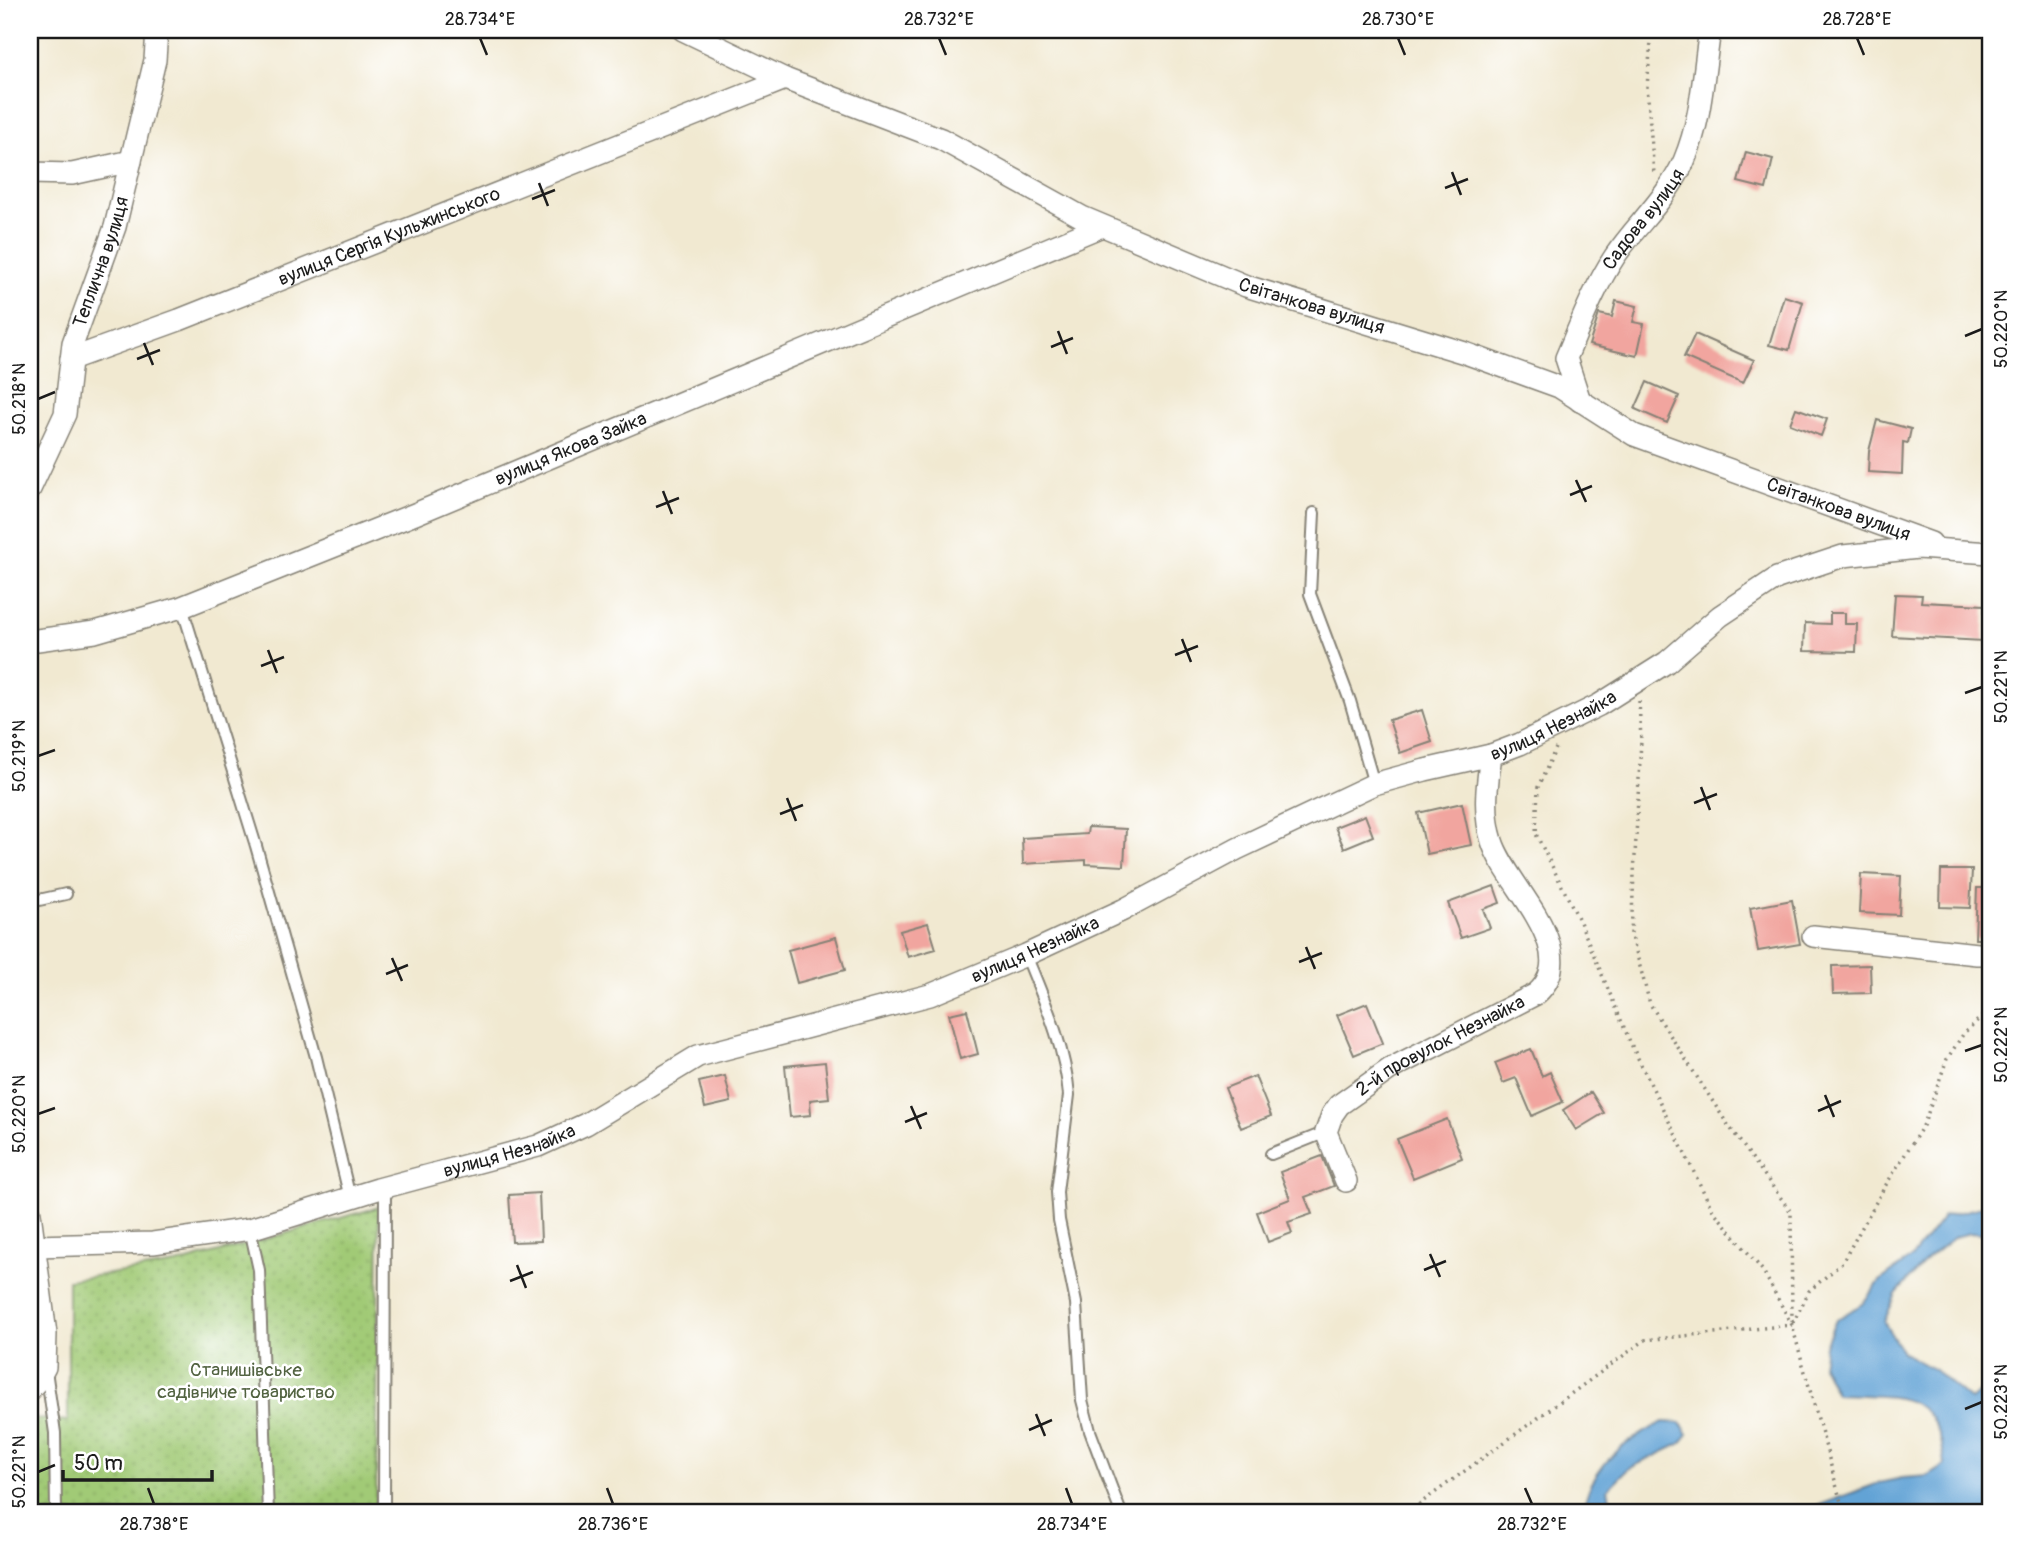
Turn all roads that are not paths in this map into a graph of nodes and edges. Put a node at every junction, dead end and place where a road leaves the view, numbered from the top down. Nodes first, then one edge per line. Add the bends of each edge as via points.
1 (157, 30) edge
2 (683, 30) edge
3 (1710, 30) edge
4 (785, 79) junction
5 (131, 161) junction
6 (30, 173) edge
7 (1102, 226) junction
8 (71, 359) junction
9 (1580, 401) junction
10 (30, 489) edge
11 (1314, 513) dead end
12 (1953, 550) junction
13 (1990, 553) edge
14 (182, 607) junction
15 (30, 641) edge
16 (1491, 755) junction
17 (1374, 784) junction
18 (66, 894) dead end
19 (30, 902) edge
20 (1813, 936) dead end
21 (1990, 954) edge
22 (1026, 955) junction
23 (1326, 1132) junction
24 (1271, 1154) dead end
25 (1346, 1181) dead end
26 (385, 1188) junction
27 (350, 1198) junction
28 (30, 1213) edge
29 (250, 1228) junction
30 (34, 1246) junction
31 (45, 1367) junction
32 (30, 1389) edge
33 (30, 1397) edge
34 (52, 1408) junction
35 (57, 1513) edge
36 (268, 1513) edge
37 (384, 1513) edge
38 (1121, 1513) edge

1 - 5 street, Теплична вулиця via 155,60
2 - 4 street, Світанкова вулиця
3 - 9 street, Садова вулиця via 1702,102 1685,159 1658,204 1609,266 1566,358
4 - 7 street, Світанкова вулиця via 941,139
4 - 8 street, вулиця Сергія Кульжинського
5 - 6 street via 72,174
5 - 8 street, Теплична вулиця via 115,228
7 - 9 street, Світанкова вулиця via 1246,286 1465,353 1559,387
7 - 14 street, вулиця Якова Зайка
8 - 10 street, Теплична вулиця via 65,414
9 - 12 street, Світанкова вулиця via 1634,435
11 - 17 lane via 1308,588 1350,701
12 - 13 street, вулиця Незнайка
12 - 16 street, вулиця Незнайка via 1918,548 1843,556 1777,578 1720,616 1639,681 1570,720
14 - 15 street, вулиця Якова Зайка via 95,632
14 - 27 lane via 256,845
16 - 17 street, вулиця Незнайка
16 - 23 street, 2-й провулок Незнайка via 1486,810 1490,835 1499,859 1545,932 1552,958 1549,979 1536,994 1419,1053 1349,1096 1332,1115
17 - 22 street, вулиця Незнайка via 1237,849 1124,911
18 - 19 lane
20 - 21 street
22 - 26 street, вулиця Незнайка via 930,995 698,1056 552,1141
22 - 38 lane via 1068,1081 1057,1192 1059,1220 1076,1303 1082,1400
23 - 24 lane
23 - 25 street
26 - 27 street, вулиця Незнайка
26 - 37 lane
27 - 29 street, вулиця Незнайка
28 - 30 street
29 - 30 street, вулиця Незнайка via 153,1243
29 - 36 lane via 259,1270
30 - 31 street via 46,1334
31 - 32 street
31 - 34 lane
33 - 34 lane
34 - 35 lane

